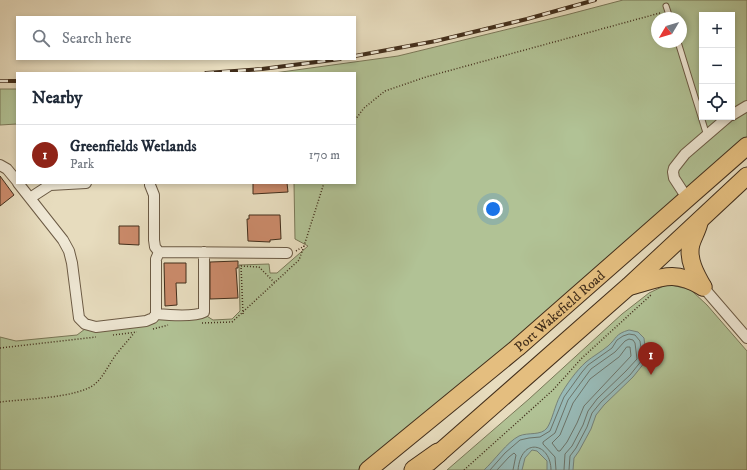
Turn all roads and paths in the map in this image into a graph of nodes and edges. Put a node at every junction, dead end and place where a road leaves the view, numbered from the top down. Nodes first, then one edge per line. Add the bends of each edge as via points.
1 (667, 8) joint
2 (668, 12) edge
3 (680, 48) edge
4 (747, 106) edge
5 (735, 113) edge
6 (356, 119) edge
7 (725, 120) edge
8 (707, 136) junction
9 (747, 146) edge
10 (0, 165) edge
11 (747, 176) edge
12 (16, 180) edge
13 (20, 184) edge
14 (68, 184) edge
15 (149, 184) edge
16 (324, 184) edge
17 (30, 198) junction
18 (687, 198) junction
19 (701, 219) junction
20 (304, 246) junction
21 (159, 252) junction
22 (204, 252) junction
23 (287, 253) joint
24 (662, 278) junction
25 (275, 283) junction
26 (629, 286) junction
27 (702, 287) junction
28 (156, 314) junction
29 (243, 314) junction
30 (191, 315) junction
31 (144, 322) junction
32 (747, 338) edge
33 (0, 402) edge
34 (438, 453) junction
35 (368, 470) edge
36 (414, 470) edge
37 (420, 470) edge
38 (464, 470) edge

1 - 2 lane
1 - 6 path via 406,84 380,94
3 - 8 lane
4 - 5 street
7 - 8 street
8 - 18 street via 685,154 674,168 674,178
9 - 18 highway, Port Wakefield Road
10 - 12 street
11 - 19 highway, Port Wakefield Road
13 - 17 street
14 - 17 street via 50,185
15 - 21 street via 154,195 154,240
16 - 20 path
17 - 31 street via 69,251 78,315 83,323 96,327
18 - 35 highway, Port Wakefield Road via 517,348
19 - 26 highway, Port Wakefield Road
19 - 27 highway via 690,247 695,274
20 - 23 path
20 - 25 path via 299,260
21 - 22 street
21 - 28 street via 156,259
22 - 23 street
22 - 30 street via 204,309 202,313
24 - 26 highway
24 - 27 highway via 673,275 682,277
24 - 38 path via 659,287 582,358 553,390
25 - 29 path
25 - 29 path via 259,267 241,266
26 - 34 highway, Port Wakefield Road
27 - 32 street
28 - 30 street
28 - 31 street
29 - 30 path via 232,322 201,323
31 - 33 path via 112,360 103,375 89,388 68,395
34 - 36 highway
34 - 37 highway, Port Wakefield Road

